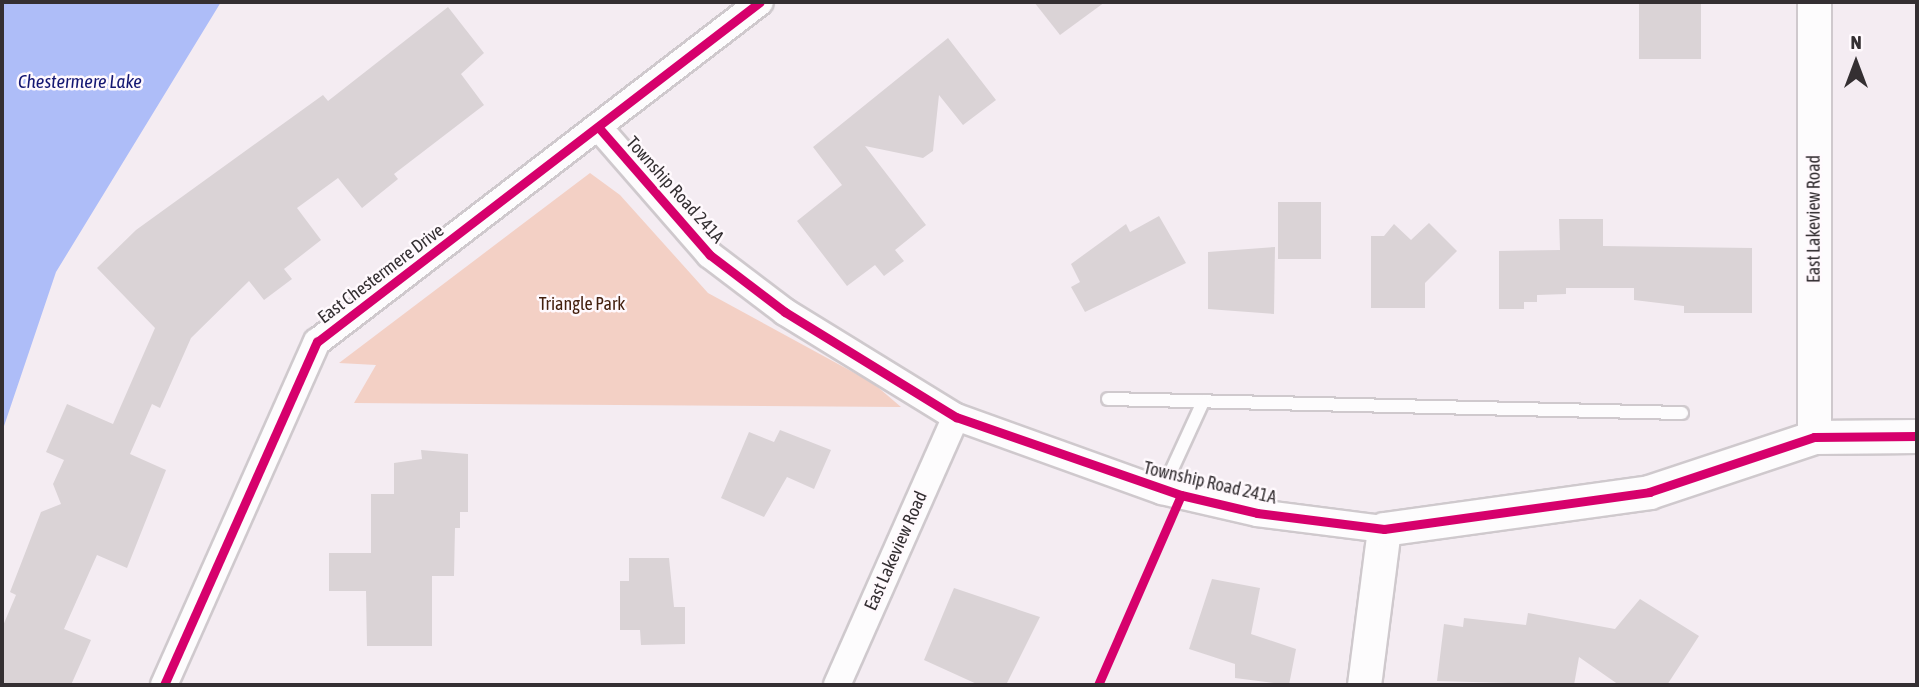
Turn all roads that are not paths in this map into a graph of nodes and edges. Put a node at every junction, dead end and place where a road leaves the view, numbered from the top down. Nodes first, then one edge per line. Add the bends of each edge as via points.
1 (760, 2) edge
2 (1814, 2) edge
3 (600, 129) junction
4 (1108, 398) dead end
5 (1203, 402) junction
6 (1682, 413) dead end
7 (956, 416) junction
8 (1917, 436) edge
9 (1814, 437) junction
10 (1162, 491) junction
11 (1384, 529) junction
12 (164, 685) edge
13 (836, 685) edge
14 (1364, 685) edge

1 - 3 street, East Chestermere Drive
2 - 9 street, East Lakeview Road
3 - 7 street, Township Road 241A via 710,255 785,312
3 - 12 street, East Chestermere Drive via 317,342
4 - 5 lane
5 - 6 lane
5 - 10 lane
7 - 10 street, Township Road 241A
7 - 13 street, East Lakeview Road
8 - 9 street, Township Road 241A
9 - 11 street, Township Road 241A via 1649,492
10 - 11 street, Township Road 241A via 1257,513
11 - 14 street

